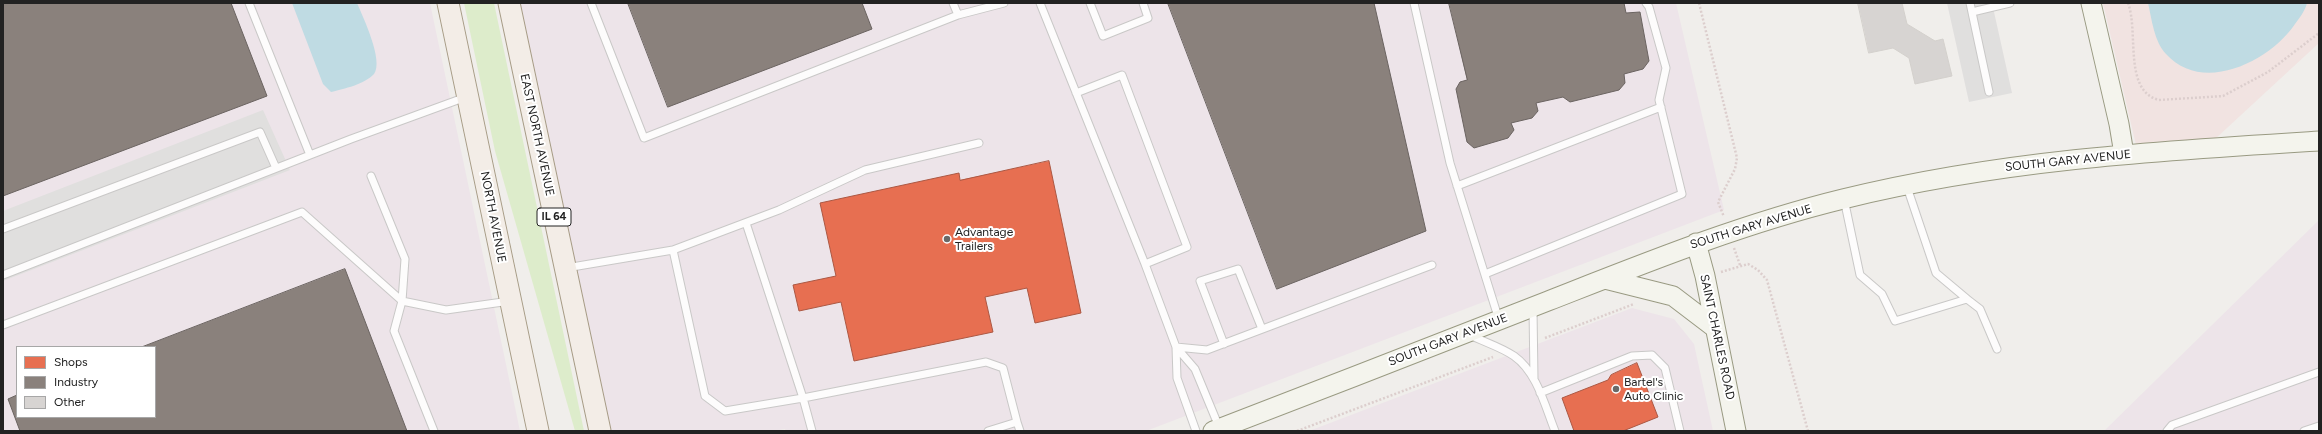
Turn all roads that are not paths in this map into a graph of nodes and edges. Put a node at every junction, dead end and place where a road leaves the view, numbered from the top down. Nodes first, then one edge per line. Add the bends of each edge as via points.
1 (249, 3) edge
2 (448, 3) edge
3 (509, 3) edge
4 (591, 3) edge
5 (953, 3) edge
6 (1004, 3) edge
7 (1040, 3) edge
8 (1090, 3) edge
9 (1143, 3) edge
10 (1414, 3) edge
11 (1646, 3) edge
12 (1970, 3) edge
13 (2010, 3) edge
14 (2091, 3) edge
15 (1972, 12) junction
16 (958, 15) junction
17 (1989, 92) dead end
18 (1076, 93) junction
19 (468, 96) junction
20 (1661, 107) junction
21 (2319, 142) edge
22 (979, 143) dead end
23 (2124, 154) junction
24 (310, 155) junction
25 (276, 168) junction
26 (371, 176) dead end
27 (1906, 185) junction
28 (1457, 186) junction
29 (1844, 199) junction
30 (746, 223) junction
31 (3, 229) edge
32 (1696, 244) junction
33 (673, 250) junction
34 (1145, 264) junction
35 (1432, 265) dead end
36 (565, 268) junction
37 (1484, 274) junction
38 (3, 275) edge
39 (1605, 279) junction
40 (1967, 299) junction
41 (402, 301) junction
42 (510, 301) junction
43 (1533, 307) junction
44 (1499, 320) junction
45 (3, 326) edge
46 (1715, 328) junction
47 (1262, 330) junction
48 (1466, 333) junction
49 (1224, 344) junction
50 (1176, 348) junction
51 (1998, 349) dead end
52 (2319, 372) edge
53 (1534, 379) junction
54 (1540, 393) junction
55 (803, 398) junction
56 (1016, 422) junction
57 (2319, 426) edge
58 (1217, 430) edge
59 (434, 431) edge
60 (538, 431) edge
61 (600, 431) edge
62 (812, 431) edge
63 (988, 431) edge
64 (1020, 431) edge
65 (1196, 431) edge
66 (1555, 431) edge
67 (1680, 431) edge
68 (1736, 431) edge
69 (2166, 431) edge
70 (2304, 431) edge

1 - 24 lane
2 - 19 main road, NORTH AVENUE
3 - 36 main road, EAST NORTH AVENUE / IL 64
4 - 16 lane via 644,138
5 - 16 lane
6 - 16 lane
7 - 18 lane
8 - 9 lane via 1103,36 1148,18
10 - 28 lane
11 - 20 lane via 1666,68 1659,100
12 - 15 lane
13 - 15 lane
14 - 23 main road
15 - 17 lane
18 - 34 lane
18 - 34 lane via 1122,75 1187,247
19 - 24 lane
19 - 42 main road, NORTH AVENUE
20 - 28 lane
20 - 37 lane via 1682,194
21 - 23 main road, SOUTH GARY AVENUE
22 - 30 lane via 865,170
23 - 27 main road, SOUTH GARY AVENUE via 2050,161
24 - 25 lane
25 - 31 lane via 260,132
25 - 38 lane
26 - 41 lane via 405,260
27 - 29 main road, SOUTH GARY AVENUE
27 - 40 lane via 1936,273
28 - 37 lane
29 - 32 main road, SOUTH GARY AVENUE
29 - 40 lane via 1860,275 1882,294 1895,321
30 - 33 lane
30 - 55 lane
32 - 39 main road, SOUTH GARY AVENUE
32 - 46 main road, SAINT CHARLES ROAD
33 - 36 lane
33 - 55 lane via 705,396 725,411
34 - 50 lane
35 - 47 lane
36 - 61 main road, EAST NORTH AVENUE / IL 64
37 - 44 lane
39 - 43 main road, SOUTH GARY AVENUE
39 - 46 main road via 1672,296
40 - 51 lane via 1980,309
41 - 42 lane via 446,310
41 - 45 lane via 302,212
41 - 59 lane via 394,331
42 - 60 main road, NORTH AVENUE
43 - 44 main road, SOUTH GARY AVENUE
43 - 53 lane
44 - 48 main road, SOUTH GARY AVENUE
46 - 68 main road, SAINT CHARLES ROAD
47 - 49 lane
47 - 49 lane via 1238,269 1200,281
48 - 53 lane via 1514,356
48 - 58 main road, SOUTH GARY AVENUE
49 - 50 lane via 1208,350
50 - 58 lane via 1195,369
50 - 65 lane via 1177,378
52 - 69 lane via 2172,425
53 - 54 lane
54 - 66 lane
54 - 67 lane via 1632,356 1652,355 1665,368
55 - 56 lane via 986,362 1003,368
55 - 62 lane
56 - 63 lane
56 - 64 lane
57 - 70 lane

